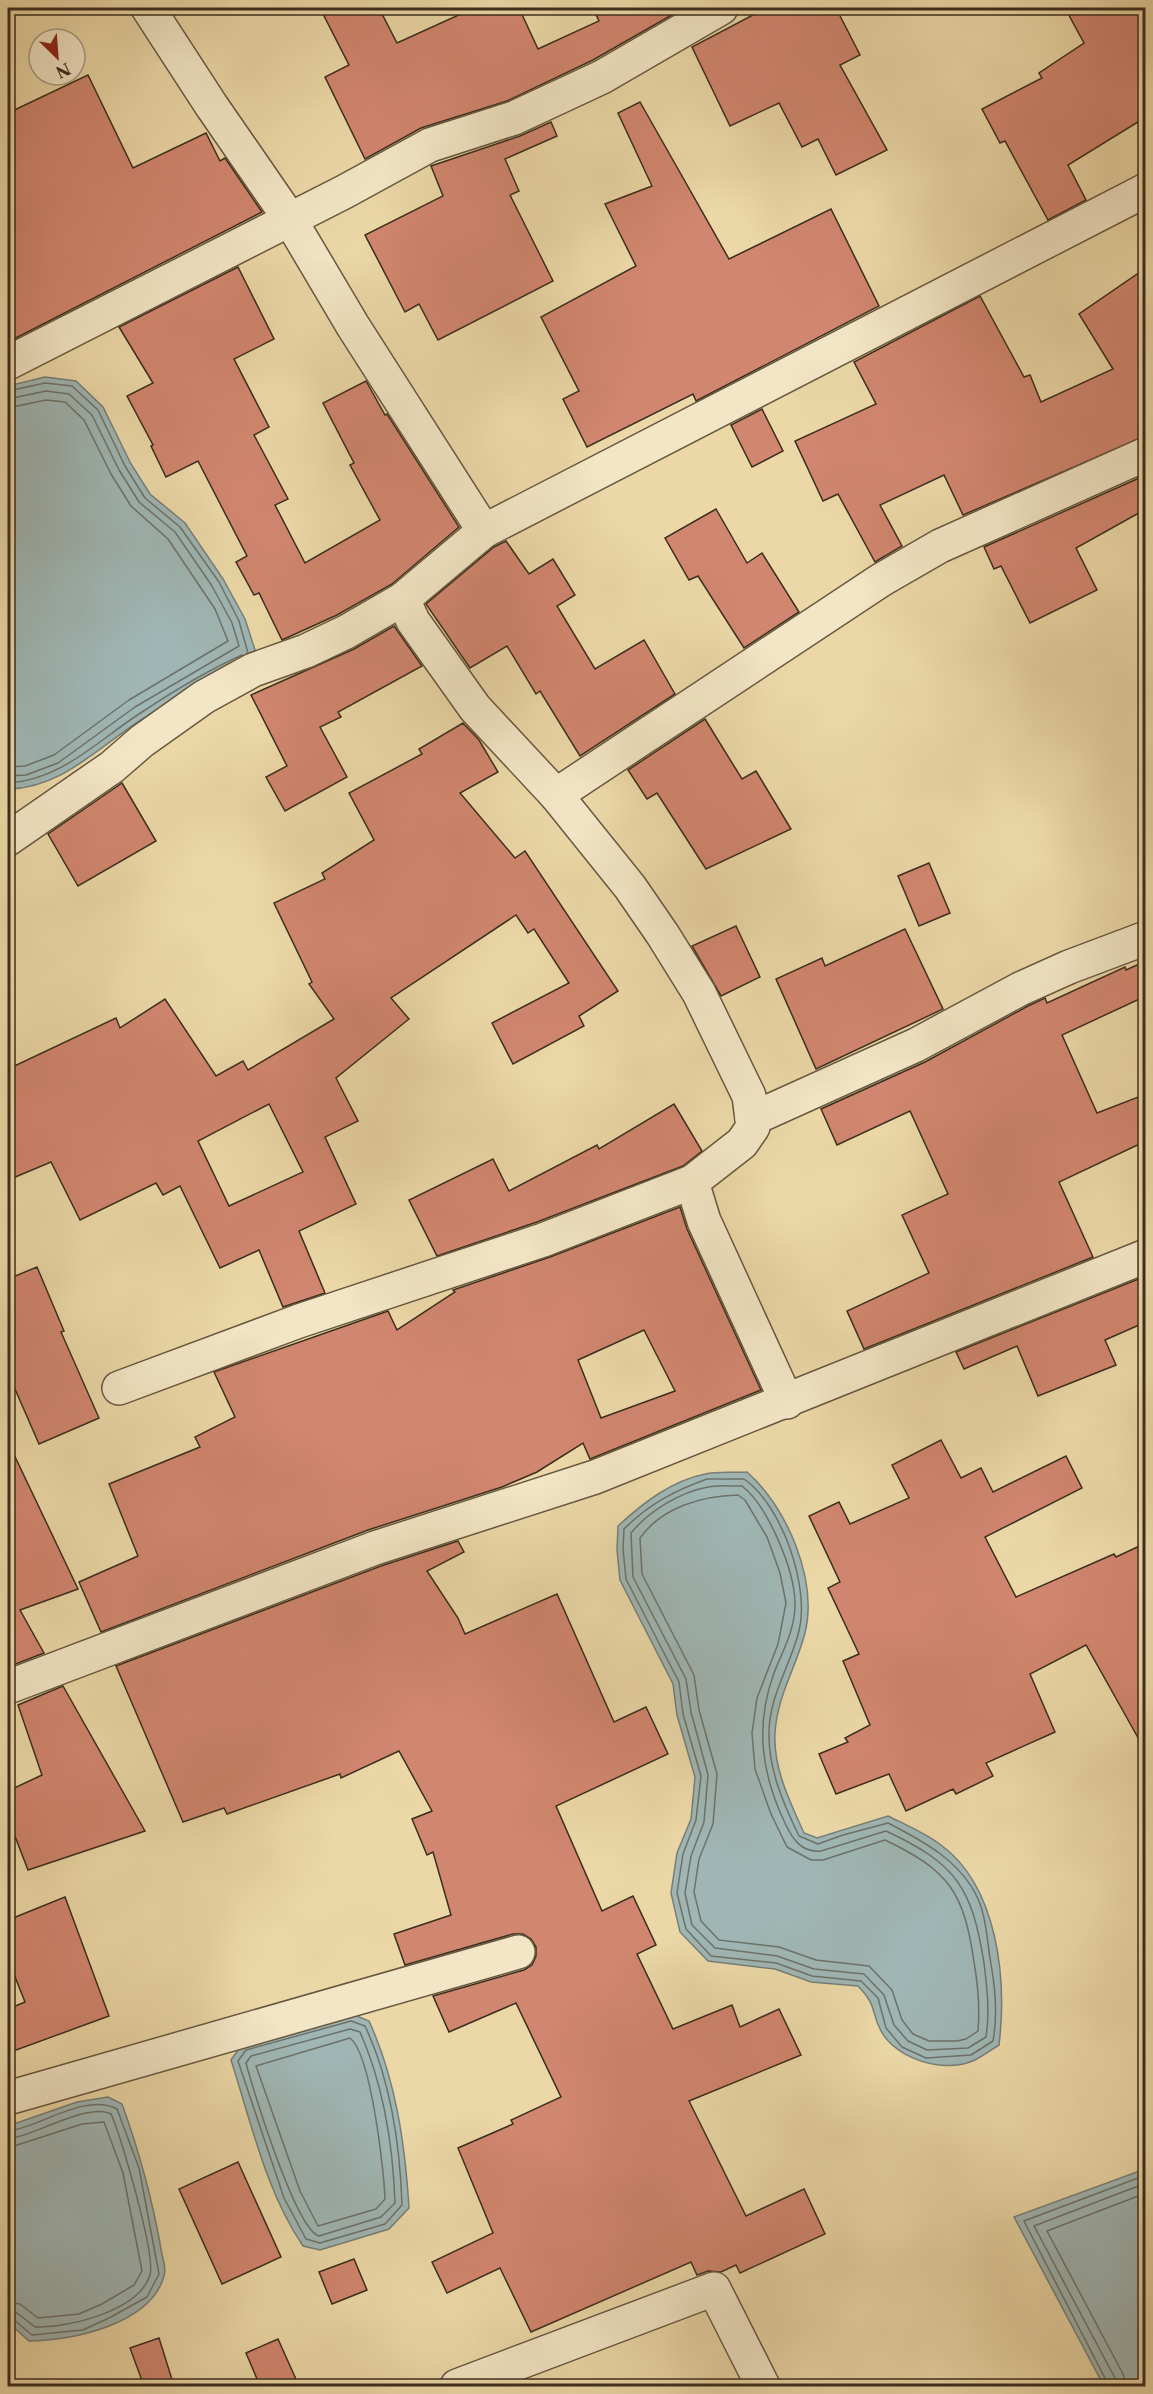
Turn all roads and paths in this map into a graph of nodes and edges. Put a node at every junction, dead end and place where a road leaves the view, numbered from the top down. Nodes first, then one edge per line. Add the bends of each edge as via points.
1 (148, 8) edge
2 (707, 11) edge
3 (1146, 190) edge
4 (290, 218) junction
5 (8, 363) edge
6 (1146, 454) edge
7 (484, 531) junction
8 (403, 599) junction
9 (556, 795) junction
10 (8, 839) edge
11 (1146, 938) edge
12 (752, 1119) junction
13 (692, 1182) junction
14 (1146, 1256) edge
15 (119, 1388) dead end
16 (787, 1402) junction
17 (8, 1687) edge
18 (518, 1952) dead end
19 (8, 2098) edge
20 (457, 2386) edge
21 (763, 2386) edge

1 - 4 street
2 - 4 street via 602,77 514,118 430,145
3 - 7 street
4 - 5 street
4 - 7 street via 353,326
6 - 9 street via 910,563
7 - 8 street
8 - 9 street via 413,621 476,708
8 - 10 street via 326,642 253,670 204,696 112,767
9 - 12 street via 630,887 699,993 749,1096
11 - 12 street via 1020,989 916,1044
12 - 13 street via 753,1127 742,1143
13 - 15 street via 543,1240 300,1321
13 - 16 street via 704,1221
14 - 16 street
16 - 17 street via 595,1478 354,1556
18 - 19 street
20 - 21 street via 714,2289

